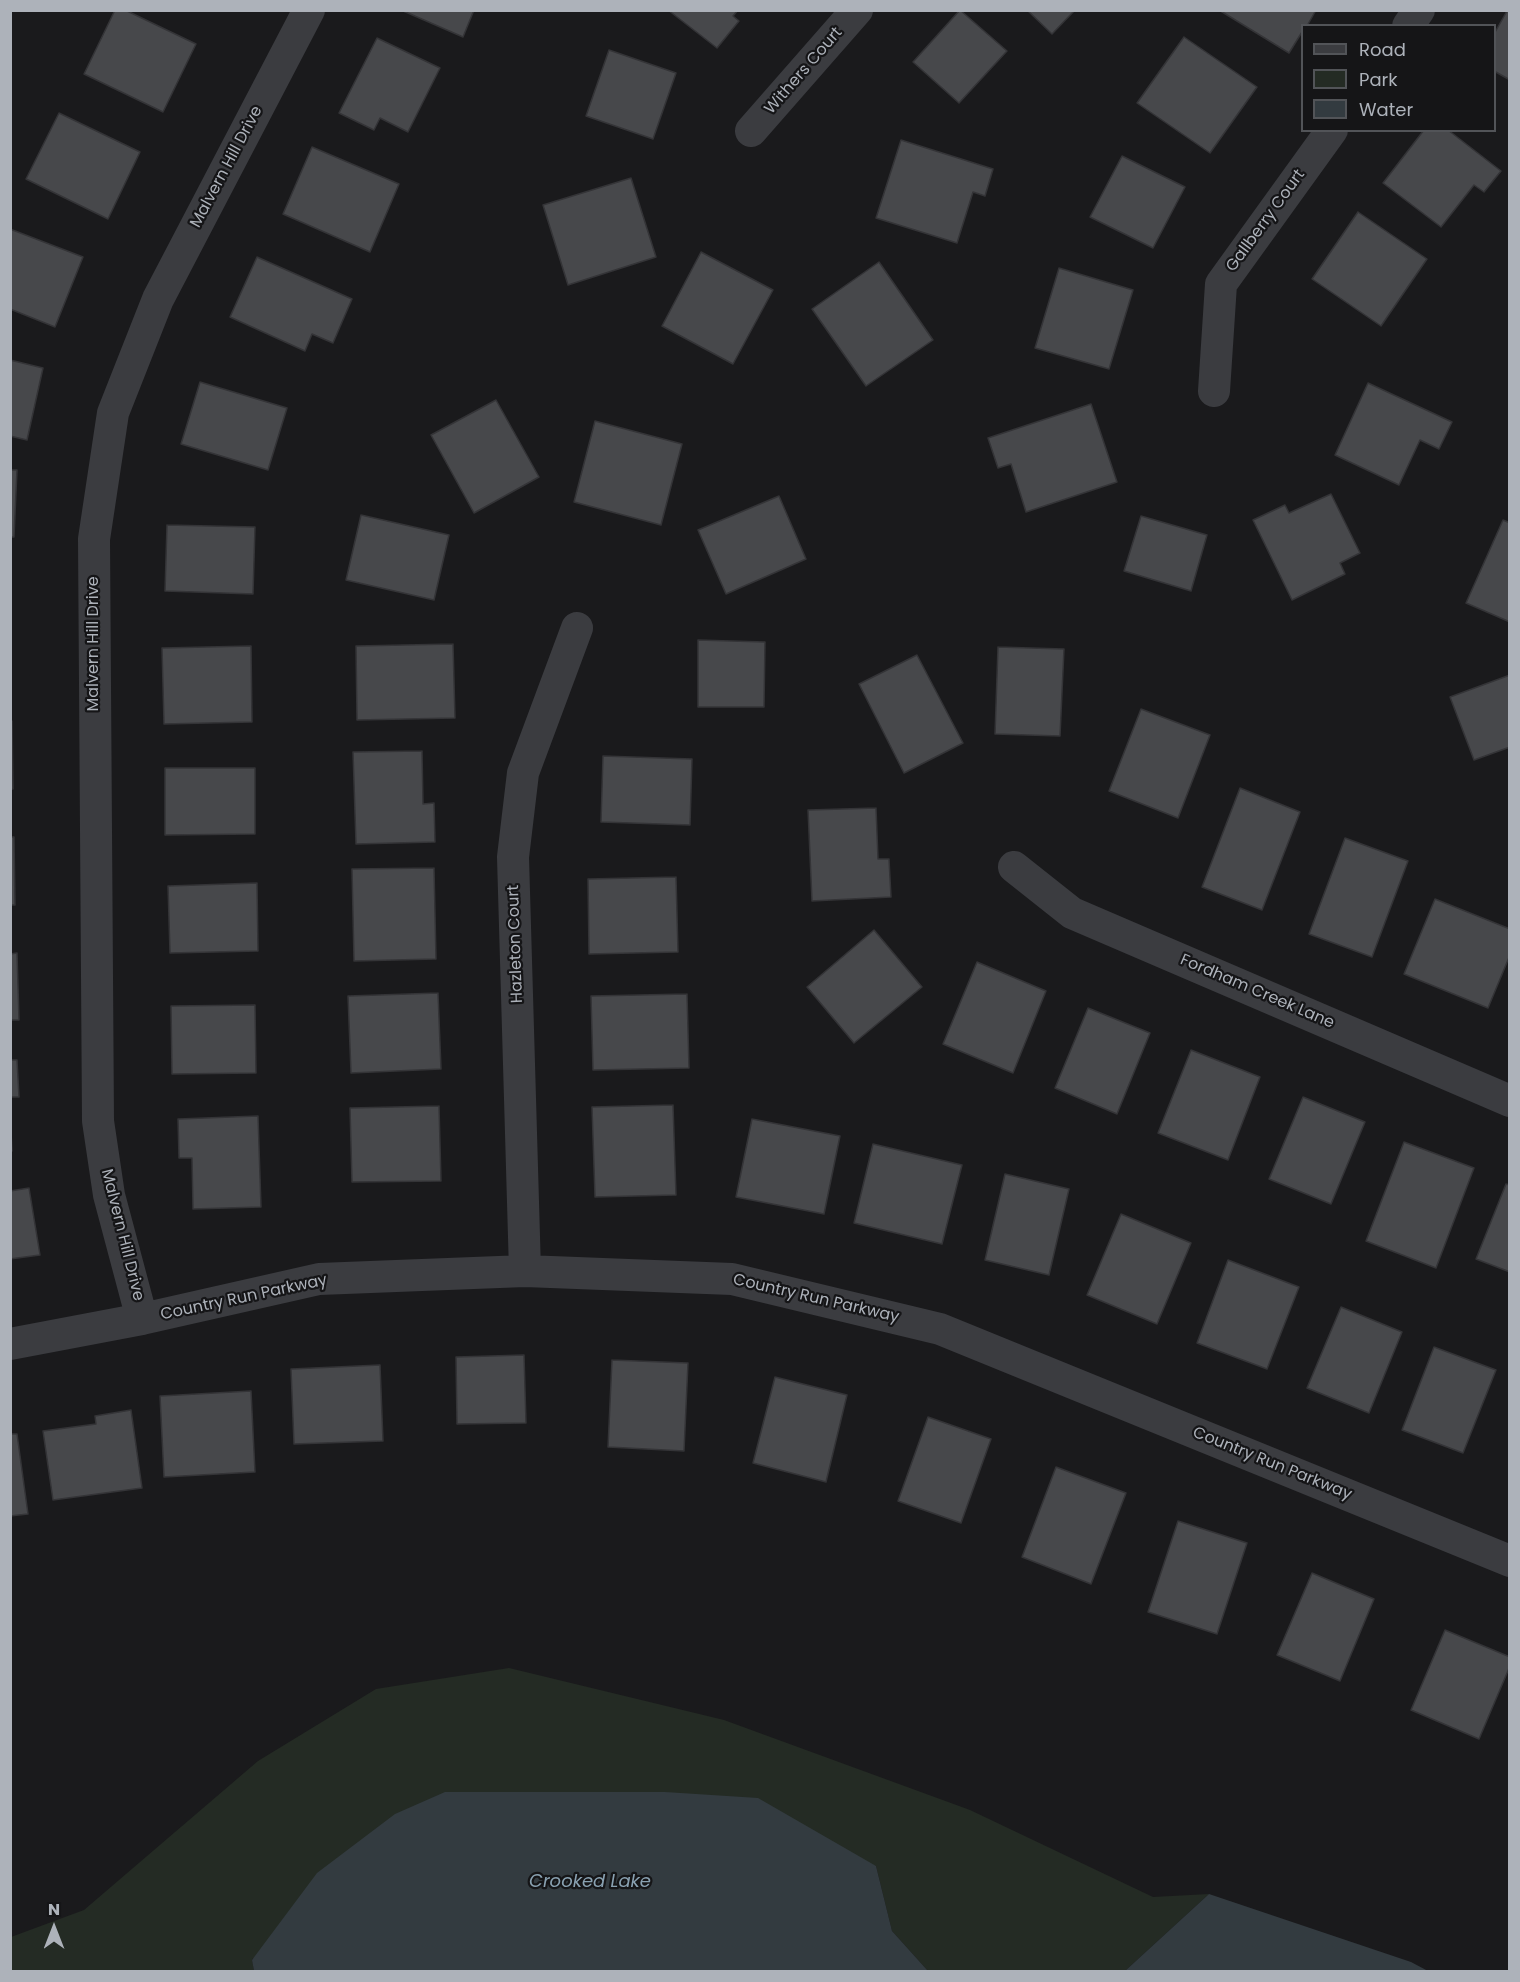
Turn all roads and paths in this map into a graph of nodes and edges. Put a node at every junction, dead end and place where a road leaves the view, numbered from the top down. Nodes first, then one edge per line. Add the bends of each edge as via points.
1 (309, 10) edge
2 (857, 10) edge
3 (1419, 10) edge
4 (1409, 24) edge
5 (751, 131) dead end
6 (1331, 132) edge
7 (1214, 391) dead end
8 (577, 628) dead end
9 (1014, 867) dead end
10 (1509, 1101) edge
11 (525, 1271) junction
12 (142, 1319) junction
13 (10, 1344) edge
14 (1509, 1561) edge

1 - 12 street, Malvern Hill Drive via 158,299 113,413 94,539 98,1121 109,1195
2 - 5 street, Withers Court
3 - 4 street
6 - 7 street, Gallberry Court via 1221,284
8 - 11 street, Hazleton Court via 523,773 513,857
9 - 10 street, Fordham Creek Lane via 1072,913
11 - 12 street, Country Run Parkway via 320,1279
11 - 14 street, Country Run Parkway via 732,1279 940,1329
12 - 13 street, Country Run Parkway

